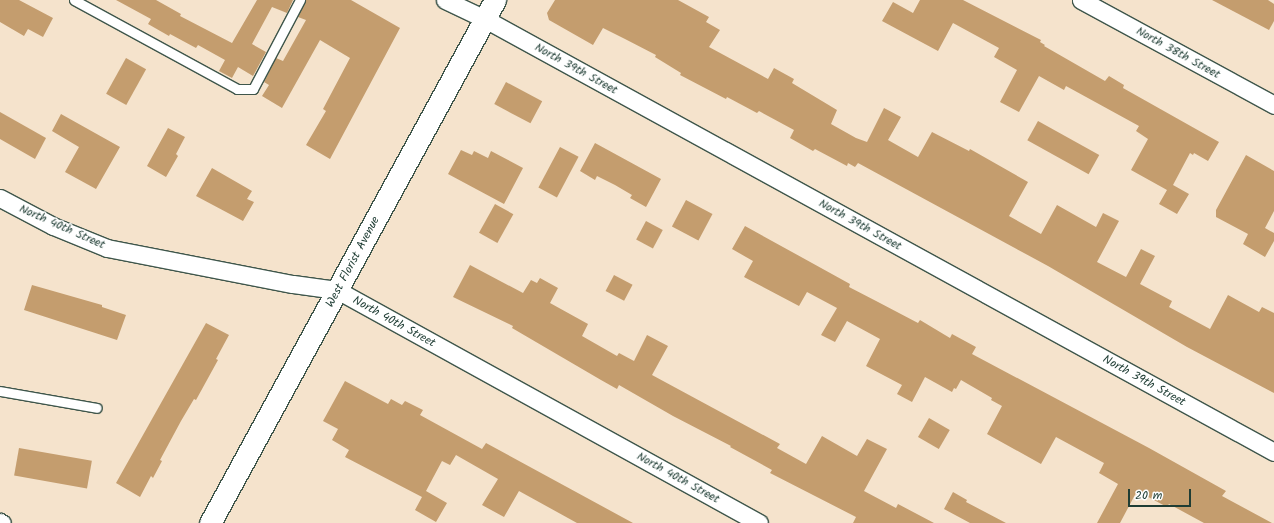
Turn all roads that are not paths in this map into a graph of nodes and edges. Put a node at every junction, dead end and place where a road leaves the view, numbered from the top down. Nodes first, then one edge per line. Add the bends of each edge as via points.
1 (74, 0) edge
2 (300, 0) edge
3 (445, 0) edge
4 (495, 0) edge
5 (1081, 0) edge
6 (485, 19) junction
7 (1274, 105) edge
8 (0, 198) edge
9 (337, 290) junction
10 (0, 391) edge
11 (96, 408) dead end
12 (1274, 452) edge
13 (210, 523) edge
14 (759, 523) edge

1 - 2 lane via 238,89 253,89
3 - 6 street, North 39th Street
4 - 6 street, West Florist Avenue
5 - 7 street, North 38th Street
6 - 9 street, West Florist Avenue
6 - 12 street, North 39th Street
8 - 9 street, North 40th Street via 53,226 107,248 293,284
9 - 13 street, West Florist Avenue
9 - 14 street, North 40th Street
10 - 11 lane

